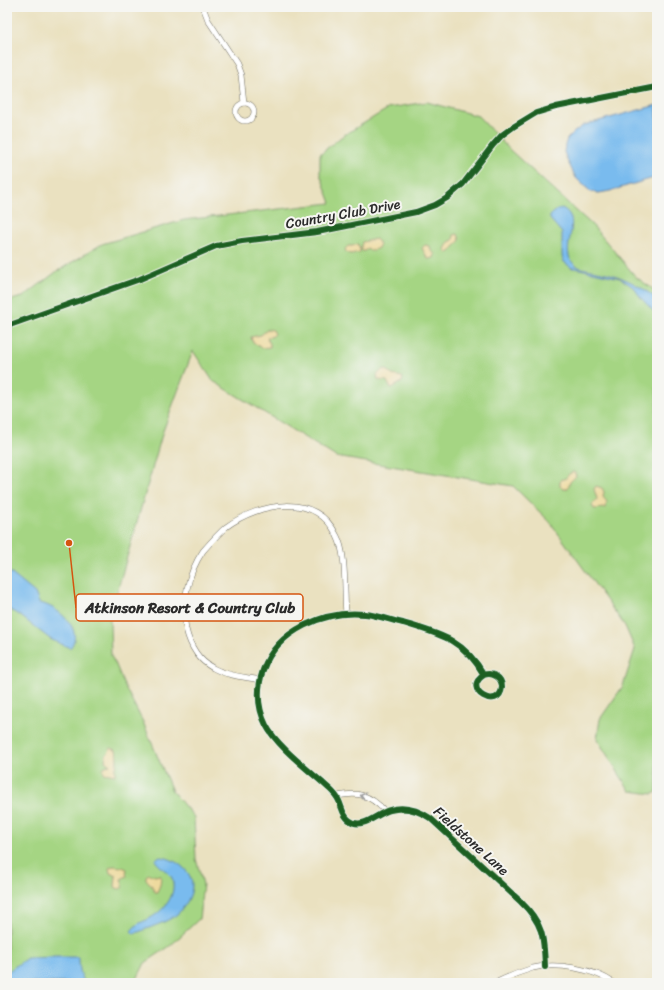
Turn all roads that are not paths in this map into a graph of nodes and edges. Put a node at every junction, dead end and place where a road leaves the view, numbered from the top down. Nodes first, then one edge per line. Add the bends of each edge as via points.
1 (203, 7) edge
2 (657, 88) edge
3 (244, 103) dead end
4 (7, 326) edge
5 (346, 614) junction
6 (484, 675) junction
7 (260, 680) junction
8 (337, 796) junction
9 (385, 811) junction
10 (545, 967) junction
11 (495, 983) edge
12 (614, 983) edge

1 - 3 street via 208,20 237,64
2 - 4 street, Country Club Drive via 556,107 530,116 502,135 447,198 416,212 317,232 216,246 140,279
5 - 6 street, Fieldstone Lane via 366,614 446,637 467,653
5 - 7 street, Fieldstone Lane via 319,618 284,639 267,660
5 - 7 street via 340,544 335,531 321,516 310,509 296,506 269,507 250,513 226,527 203,552 193,570 184,610 188,637 197,654 212,668
6 - 6 street via 478,681 478,691 483,697 494,698 501,690 500,680 491,674
7 - 8 street, Fieldstone Lane via 260,705 266,725 283,747
9 -> 8 street via 366,796
8 - 9 street, Fieldstone Lane via 345,815 358,824
9 - 10 street, Fieldstone Lane via 404,809 424,814 520,901 540,927
10 - 11 street via 521,972
10 - 12 street via 586,971

